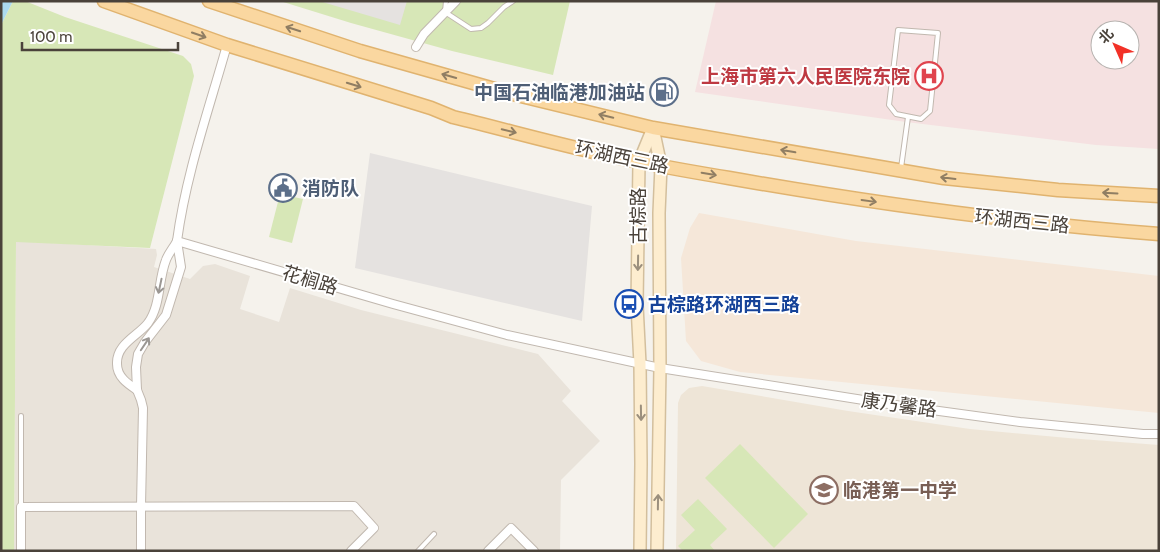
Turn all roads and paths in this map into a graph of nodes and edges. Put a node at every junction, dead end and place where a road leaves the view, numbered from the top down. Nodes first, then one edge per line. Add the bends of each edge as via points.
1 (104, 1) edge
2 (209, 1) edge
3 (446, 1) edge
4 (456, 1) edge
5 (513, 1) edge
6 (446, 12) junction
7 (227, 45) junction
8 (416, 47) dead end
9 (908, 117) junction
10 (653, 128) junction
11 (639, 162) junction
12 (661, 166) junction
13 (901, 171) junction
14 (1159, 196) edge
15 (1159, 234) edge
16 (177, 241) junction
17 (640, 364) junction
18 (660, 368) junction
19 (137, 390) junction
20 (21, 416) dead end
21 (1159, 434) edge
22 (141, 506) junction
23 (21, 507) junction
24 (434, 534) dead end
25 (21, 551) edge
26 (141, 551) edge
27 (351, 551) edge
28 (418, 551) edge
29 (488, 551) edge
30 (534, 551) edge
31 (640, 551) edge
32 (657, 551) edge

1 -> 7 main road, 环湖西三路
10 -> 2 main road, 环湖西三路 via 360,51
3 - 6 lane
4 - 6 street
5 - 6 lane via 482,28 471,29
6 - 8 street
7 -> 11 main road, 环湖西三路 via 453,117
7 - 16 street via 196,152
9 - 9 lane via 921,119 930,111 938,34 898,30 889,105 896,114
9 - 13 lane
10 - 11 street, 古棕路
10 - 12 street, 古棕路
13 -> 10 main road, 环湖西三路
11 - 12 main road, 环湖西三路
11 -> 17 street, 古棕路
12 -> 15 main road, 环湖西三路 via 979,217
12 - 18 street, 古棕路
14 -> 13 main road, 环湖西三路 via 1058,190
16 - 17 street, 花榈路 via 507,335
19 -> 16 street via 138,354 166,315 181,267
16 -> 19 street via 166,261 153,314 125,344 116,364 125,383
17 - 18 street, 康乃馨路
17 -> 31 street, 古棕路
18 - 21 street, 康乃馨路 via 1020,422
32 -> 18 street, 古棕路
19 - 22 street via 143,408
20 - 23 lane
22 - 23 street
22 - 26 street
22 - 27 street via 354,506 374,528
23 - 25 street
24 - 28 lane
29 - 30 street via 511,528

